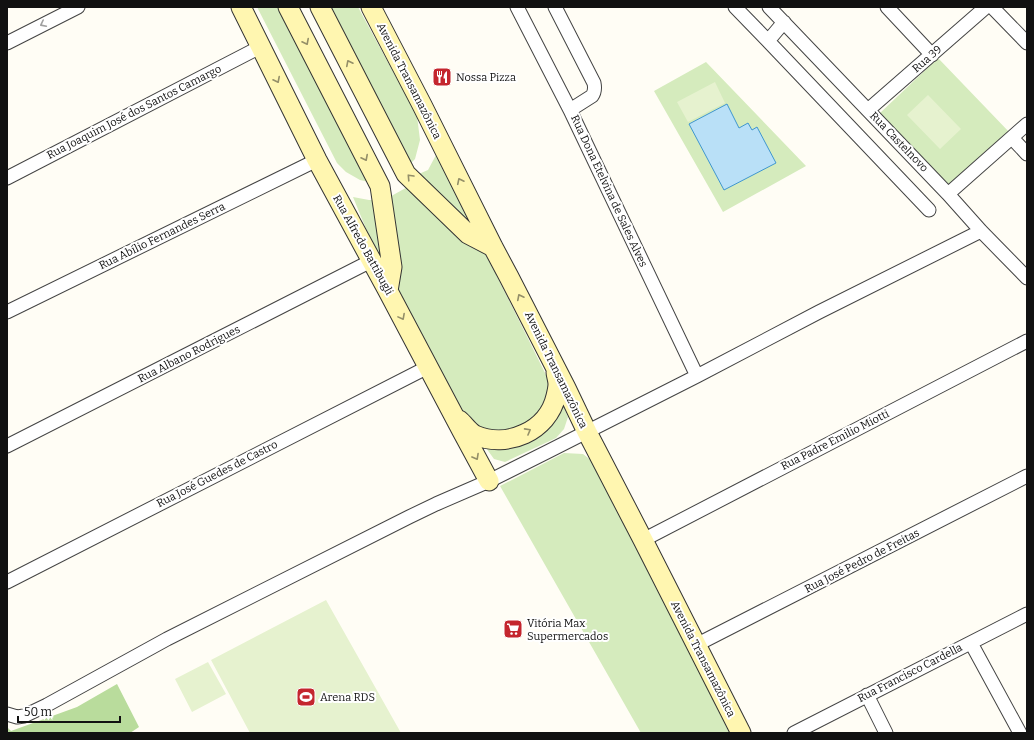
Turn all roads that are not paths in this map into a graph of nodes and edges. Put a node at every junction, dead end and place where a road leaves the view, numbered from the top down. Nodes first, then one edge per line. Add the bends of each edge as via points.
1 (78, 7) edge
2 (241, 7) edge
3 (288, 7) edge
4 (320, 7) edge
5 (371, 7) edge
6 (517, 7) edge
7 (555, 7) edge
8 (735, 7) edge
9 (769, 7) edge
10 (887, 7) edge
11 (986, 7) edge
12 (992, 7) edge
13 (784, 22) junction
14 (768, 41) junction
15 (7, 42) edge
16 (1027, 43) edge
17 (260, 47) junction
18 (932, 55) junction
19 (570, 110) junction
20 (868, 110) junction
21 (1027, 124) edge
22 (1012, 138) junction
23 (1027, 154) edge
24 (317, 160) junction
25 (7, 178) edge
26 (948, 194) junction
27 (929, 210) dead end
28 (981, 231) junction
29 (493, 247) junction
30 (371, 261) junction
31 (1027, 278) edge
32 (388, 291) junction
33 (7, 312) edge
34 (1027, 340) edge
35 (554, 365) junction
36 (428, 367) junction
37 (697, 376) junction
38 (448, 406) junction
39 (587, 432) junction
40 (7, 446) edge
41 (1027, 476) edge
42 (489, 481) junction
43 (643, 540) junction
44 (7, 582) edge
45 (1027, 614) edge
46 (971, 643) junction
47 (696, 645) junction
48 (867, 695) junction
49 (7, 714) edge
50 (741, 733) edge
51 (794, 733) edge
52 (886, 733) edge
53 (1020, 733) edge

1 -> 15 street
2 - 17 street, Rua Alfredo Battibugli
3 -> 32 street via 380,186 392,267
29 -> 4 street via 468,234 406,174
29 -> 5 street, Avenida Transamazônica
6 - 19 street, Rua Dona Etelvina de Sales Alves
7 - 19 street via 595,87 592,96
8 - 14 street
9 - 13 street, Rua Castelnovo
10 - 18 street
11 - 18 street, Rua 39
12 - 16 street
13 - 14 street
13 - 20 street, Rua Castelnovo
14 - 27 street
17 -> 24 street, Rua Alfredo Battibugli
17 - 25 street, Rua Joaquim José dos Santos Camargo
18 - 20 street, Rua 39
19 - 37 street, Rua Dona Etelvina de Sales Alves
20 - 26 street, Rua Castelnovo
21 - 22 street
22 - 23 street
22 - 26 street
24 - 30 street, Rua Alfredo Battibugli
24 - 33 street, Rua Abílio Fernandes Serra
26 - 28 street, Rua Castelnovo
28 - 31 street, Rua Castelnovo
28 - 37 street
35 -> 29 street, Avenida Transamazônica
30 - 32 street, Rua Alfredo Battibugli
30 - 40 street, Rua Albano Rodrigues
32 -> 36 street, Rua Alfredo Battibugli
34 - 43 street, Rua Padre Emilio Miotti
38 -> 35 street via 474,434 493,440 512,439 530,432 545,419 554,403 558,384
35 - 39 street, Avenida Transamazônica
36 - 38 street, Rua Alfredo Battibugli
36 - 44 street, Rua José Guedes de Castro
37 - 39 street
38 -> 42 street, Rua Alfredo Battibugli
39 - 42 street
39 - 43 street, Avenida Transamazônica
41 - 47 street, Rua José Pedro de Freitas
42 - 49 street via 409,517 187,629 47,706 24,716
43 - 47 street, Avenida Transamazônica
45 - 46 street, Rua Francisco Cardella
46 - 48 street, Rua Francisco Cardella
46 - 53 street
47 - 50 street, Avenida Transamazônica
48 - 51 street, Rua Francisco Cardella
48 - 52 street

